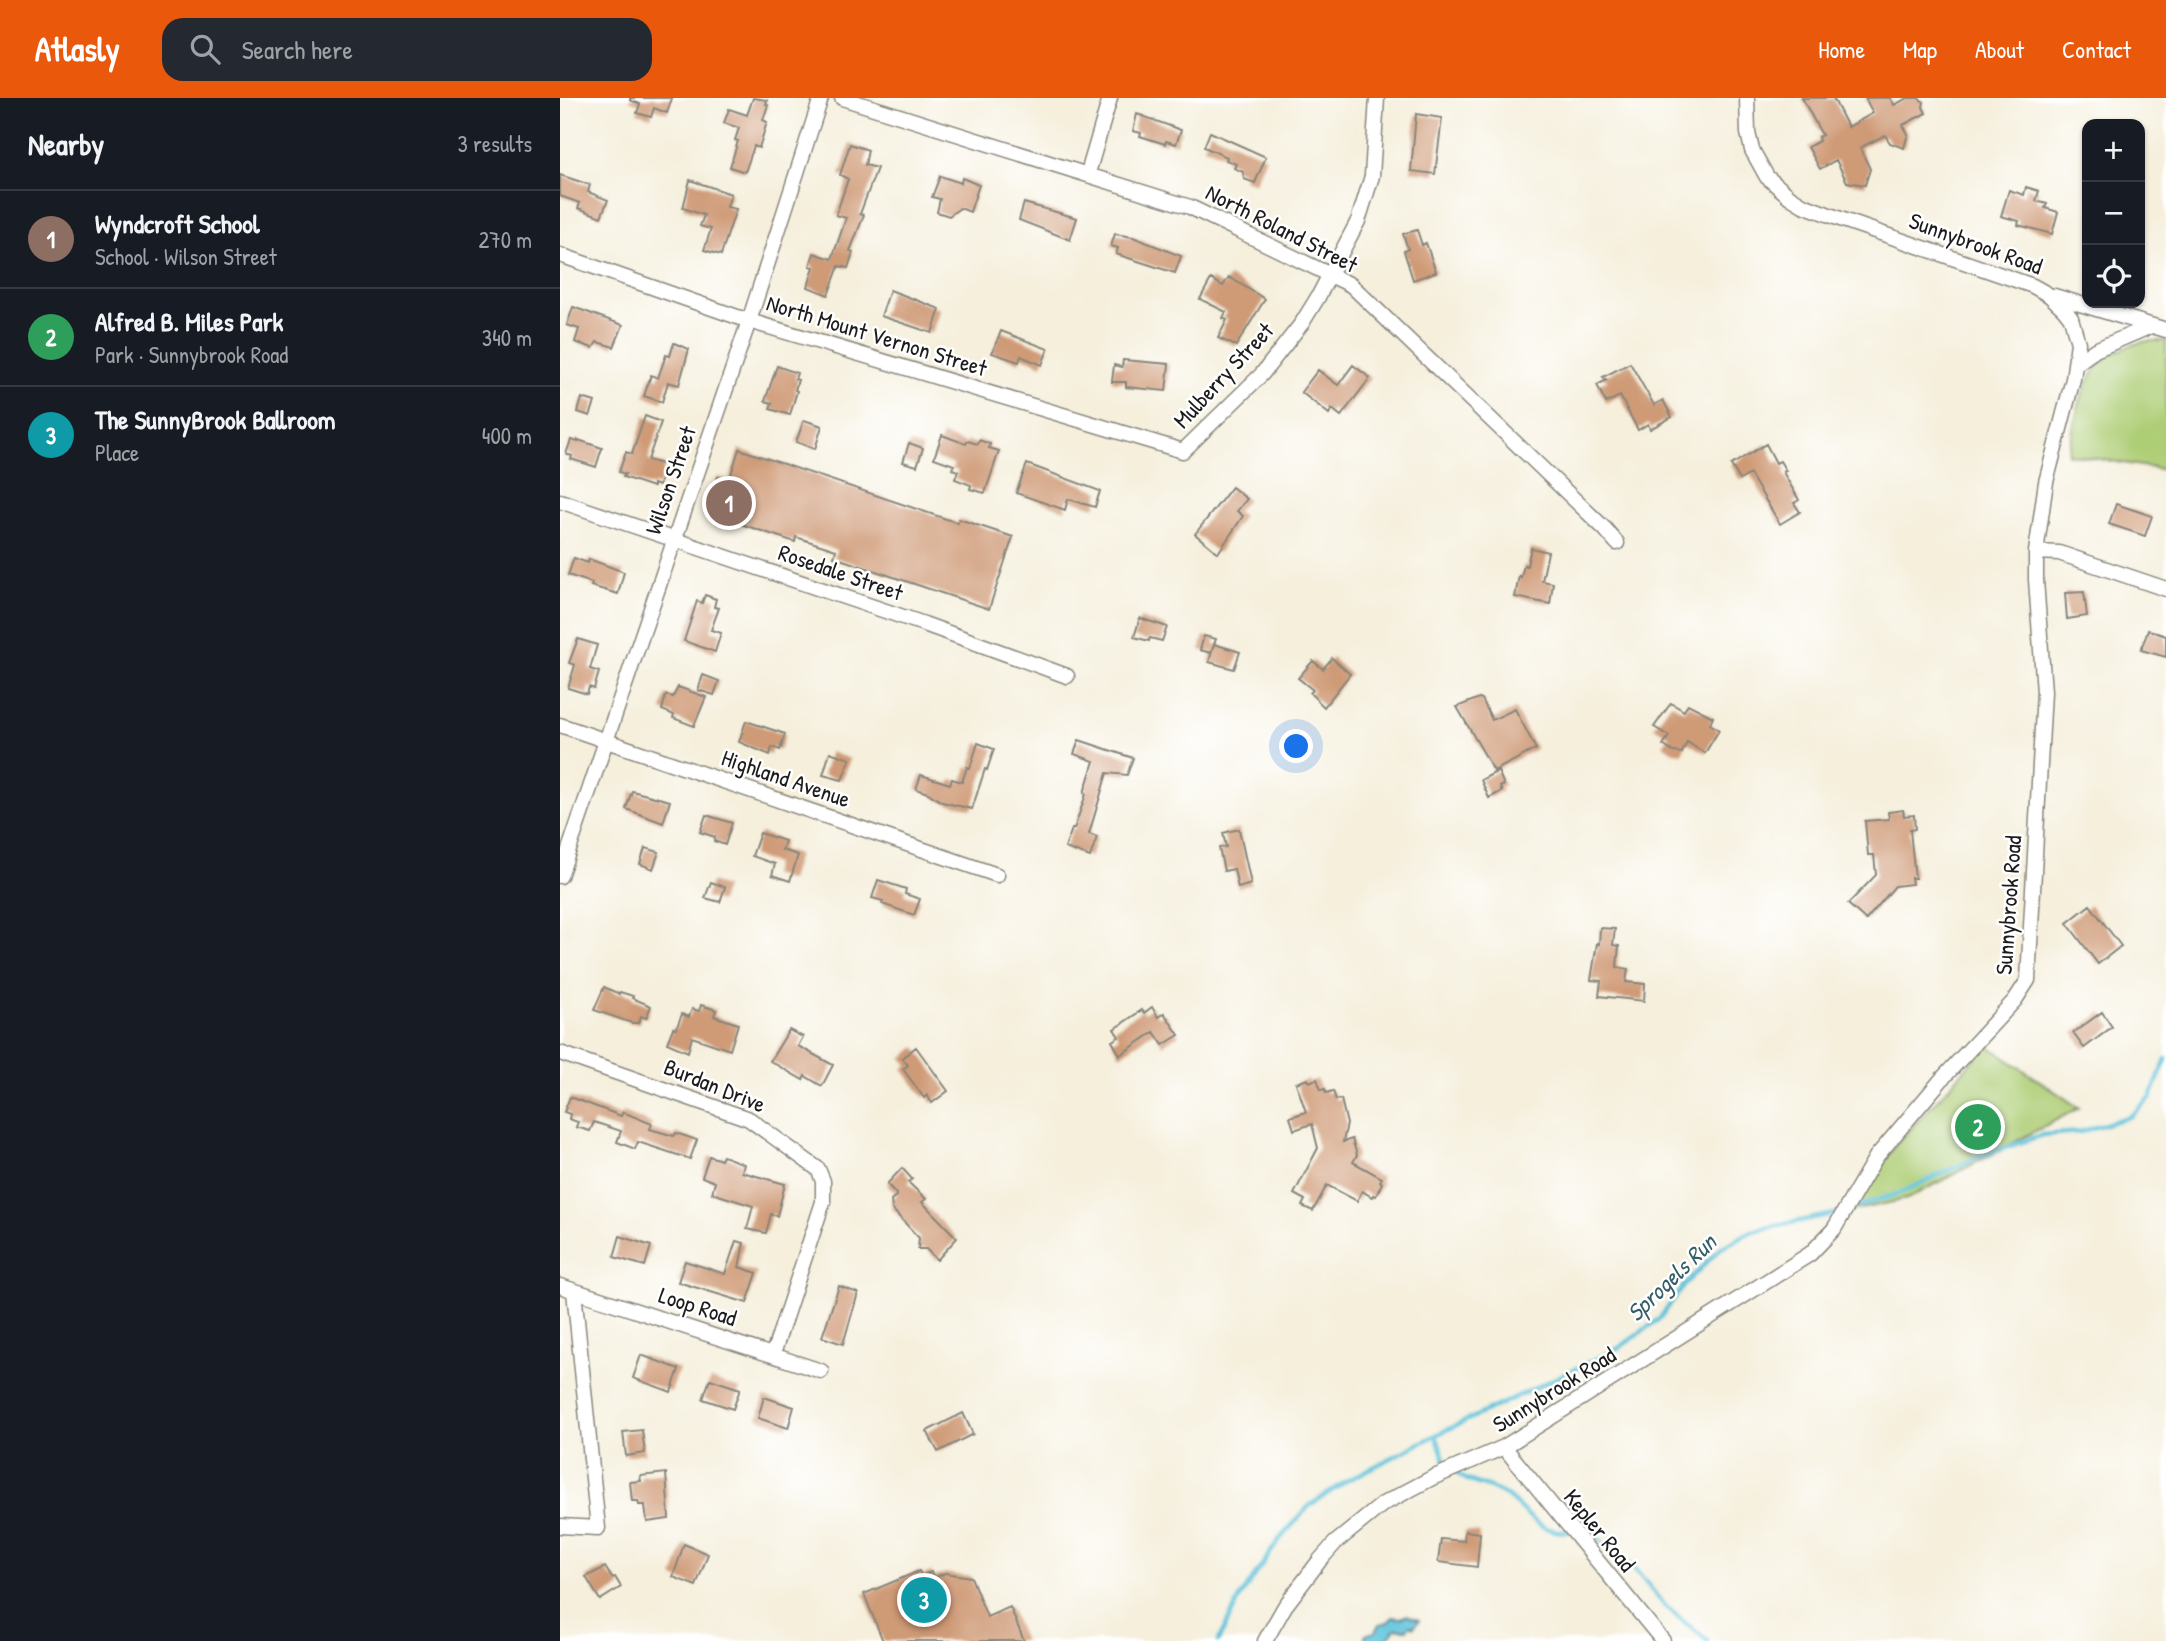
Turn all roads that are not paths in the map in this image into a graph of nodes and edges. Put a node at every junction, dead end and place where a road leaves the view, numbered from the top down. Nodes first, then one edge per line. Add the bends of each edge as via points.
1 (821, 98) edge
2 (842, 98) edge
3 (1110, 98) edge
4 (1377, 98) edge
5 (1747, 98) edge
6 (1088, 173) junction
7 (560, 255) edge
8 (1330, 274) junction
9 (2049, 295) junction
10 (749, 321) junction
11 (2151, 326) junction
12 (2166, 330) edge
13 (2077, 363) junction
14 (1183, 451) joint
15 (560, 501) edge
16 (673, 540) junction
17 (1617, 543) dead end
18 (2036, 552) junction
19 (2166, 589) edge
20 (1067, 676) dead end
21 (560, 725) edge
22 (606, 740) junction
23 (997, 874) dead end
24 (560, 876) edge
25 (560, 1053) edge
26 (567, 1288) edge
27 (773, 1354) junction
28 (821, 1371) dead end
29 (1504, 1447) junction
30 (560, 1526) edge
31 (1660, 1640) edge
32 (1265, 1641) edge

1 - 10 street, Wilson Street
2 - 6 street, North Roland Street
3 - 6 street
4 - 8 street, Mulberry Street via 1372,176 1358,220
5 - 9 street, Sunnybrook Road via 1752,150 1767,177 1790,197
6 - 8 street, North Roland Street via 1189,207
7 - 10 street, North Mount Vernon Street
8 - 14 street, Mulberry Street via 1302,323 1262,374
8 - 17 street, North Roland Street via 1351,285
9 - 11 street
9 - 13 street, Sunnybrook Road via 2071,318 2078,343
10 - 14 street, North Mount Vernon Street
10 - 16 street, Wilson Street
11 - 12 street
11 - 13 street via 2095,350
13 - 18 street, Sunnybrook Road via 2046,482
15 - 16 street, Rosedale Street
16 - 20 street, Rosedale Street
16 - 22 street, Wilson Street
18 - 19 street via 2059,553
18 - 29 street, Sunnybrook Road via 2044,692 2028,979 2015,1000 1876,1157 1823,1242 1794,1265
21 - 22 street, Highland Avenue
22 - 23 street, Highland Avenue
22 - 24 street, Wilson Street
25 - 27 street, Burdan Drive via 749,1119 818,1169 823,1202
26 - 27 street, Loop Road
26 - 30 street via 598,1528
27 - 28 street, Loop Road
29 - 31 street, Kepler Road
29 - 32 street, Sunnybrook Road via 1383,1504 1335,1543 1285,1606

